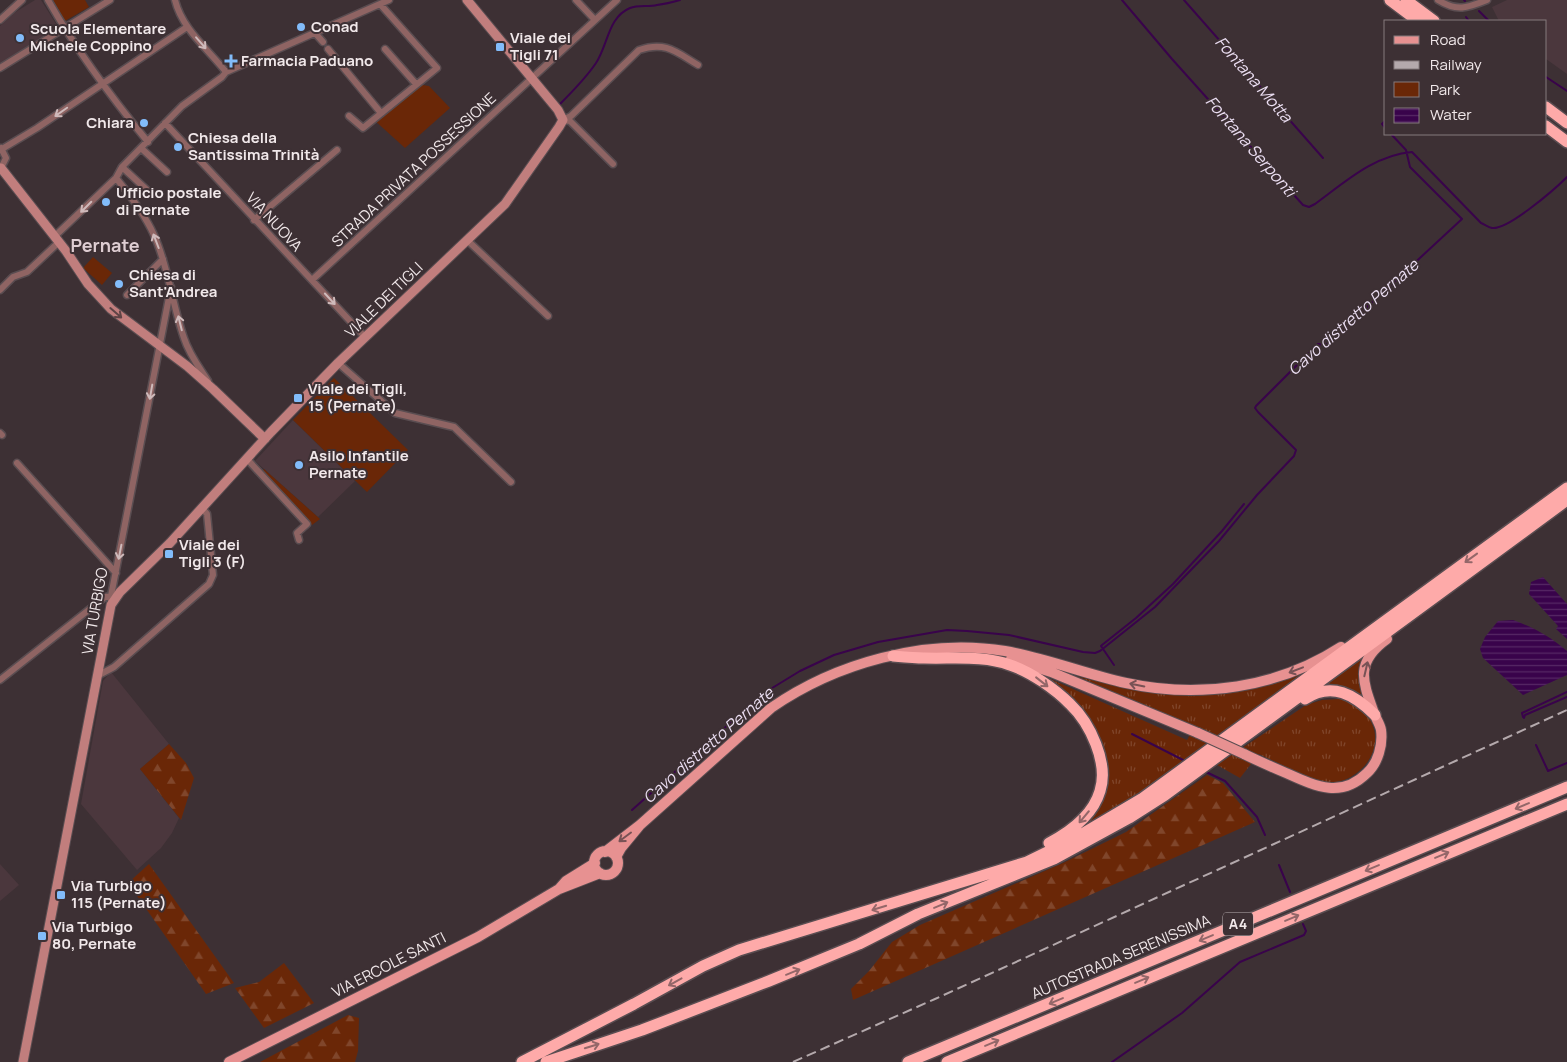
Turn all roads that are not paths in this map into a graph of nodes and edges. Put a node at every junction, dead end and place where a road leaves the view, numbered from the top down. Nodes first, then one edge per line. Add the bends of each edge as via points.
1 (22, 0) edge
2 (48, 0) edge
3 (110, 0) edge
4 (175, 0) edge
5 (389, 0) edge
6 (467, 0) edge
7 (576, 0) edge
8 (617, 0) edge
9 (1390, 0) edge
10 (1406, 0) edge
11 (1438, 0) edge
12 (1487, 0) edge
13 (380, 4) junction
14 (0, 20) edge
15 (595, 20) junction
16 (1417, 20) edge
17 (1433, 20) edge
18 (187, 26) junction
19 (64, 28) junction
20 (315, 33) junction
21 (323, 42) dead end
22 (328, 48) dead end
23 (385, 49) dead end
24 (698, 65) dead end
25 (0, 68) edge
26 (226, 72) junction
27 (532, 78) junction
28 (102, 84) junction
29 (416, 84) junction
30 (1547, 102) edge
31 (1547, 108) edge
32 (381, 113) junction
33 (349, 116) dead end
34 (1567, 116) edge
35 (563, 120) junction
36 (1547, 120) edge
37 (165, 123) junction
38 (1567, 123) edge
39 (1547, 127) edge
40 (1567, 135) edge
41 (148, 142) junction
42 (1567, 142) edge
43 (1, 148) edge
44 (141, 148) junction
45 (337, 150) dead end
46 (613, 164) dead end
47 (122, 167) junction
48 (1, 168) edge
49 (167, 172) dead end
50 (116, 178) junction
51 (147, 190) dead end
52 (254, 220) junction
53 (57, 239) junction
54 (467, 240) junction
55 (163, 259) junction
56 (312, 280) junction
57 (171, 287) junction
58 (0, 290) edge
59 (127, 295) dead end
60 (548, 316) dead end
61 (365, 337) junction
62 (159, 344) junction
63 (189, 362) junction
64 (338, 363) junction
65 (265, 439) junction
66 (247, 459) junction
67 (16, 463) dead end
68 (511, 482) dead end
69 (1567, 488) edge
70 (1567, 500) edge
71 (202, 508) junction
72 (299, 540) dead end
73 (116, 573) junction
74 (1441, 580) junction
75 (1455, 582) junction
76 (111, 601) junction
77 (894, 656) junction
78 (97, 676) junction
79 (0, 680) edge
80 (1375, 715) junction
81 (1238, 741) junction
82 (1196, 766) junction
83 (1567, 787) edge
84 (1567, 804) edge
85 (640, 825) junction
86 (606, 852) junction
87 (616, 857) junction
88 (594, 863) junction
89 (600, 873) junction
90 (976, 878) junction
91 (559, 889) junction
92 (23, 1062) edge
93 (229, 1062) edge
94 (522, 1062) edge
95 (546, 1062) edge
96 (908, 1062) edge
97 (948, 1062) edge

1 - 14 street
2 - 19 street
3 - 19 street
4 - 18 street via 178,13
5 - 13 street
6 - 27 main road
7 - 15 street
8 - 15 street, STRADA PRIVATA POSSESSIONE
9 - 16 highway
10 - 17 highway
11 - 12 street via 1450,6 1468,8
13 - 20 street
13 - 29 street via 437,68
15 - 27 street, STRADA PRIVATA POSSESSIONE
18 -> 26 street
18 - 28 street
19 - 25 street
19 - 28 street
20 - 21 street
20 - 26 street
22 - 32 street
23 - 29 street
24 - 35 street via 670,48 652,45 639,50
26 - 37 street
27 - 35 main road
27 - 56 street, STRADA PRIVATA POSSESSIONE
28 - 41 street
28 -> 43 street
29 - 32 street
30 - 34 highway
31 - 38 highway
32 - 33 street via 362,128
35 - 46 street via 570,121
35 - 54 main road, VIALE DEI TIGLI via 505,204
36 - 40 highway
37 - 41 street
37 - 52 street, VIA NUOVA
39 - 42 highway
41 - 44 street
43 - 48 street via 6,158
44 - 47 street
44 - 49 street
45 - 52 street
47 - 50 street
47 - 51 street
48 - 53 main road
50 -> 53 street
55 -> 50 street, VIA TURBIGO via 147,222
52 - 56 street, VIA NUOVA
53 - 58 street via 27,272 13,277
53 -> 62 main road via 88,284 111,309
54 - 60 street
54 - 61 main road, VIALE DEI TIGLI
55 - 57 street, VIA TURBIGO
55 - 59 street
56 -> 61 street, VIA NUOVA
57 - 62 street, VIA TURBIGO
63 -> 57 street
61 - 64 main road, VIALE DEI TIGLI
62 - 63 main road
62 -> 73 street, VIA TURBIGO
63 - 65 main road
64 - 65 main road, VIALE DEI TIGLI
64 - 68 street via 395,413 454,427
65 - 66 main road, VIALE DEI TIGLI
66 - 71 main road, VIALE DEI TIGLI
66 - 72 street via 307,524 297,533
67 - 73 street
69 -> 74 highway
70 - 75 highway
71 - 76 main road, VIALE DEI TIGLI via 154,561
71 - 78 street via 208,514 213,576 209,584 114,667
73 - 76 street, VIA TURBIGO
74 -> 77 main road via 1409,597 1328,655 1269,680 1225,688 1151,688 1004,651 940,648
74 - 82 highway
80 -> 75 main road via 1364,684 1364,670 1370,655
75 - 81 highway
76 - 78 main road, VIA TURBIGO
76 - 79 street via 105,597
77 - 80 main road, bridge via 959,652 1007,658 1051,672 1198,733 1315,786 1330,788 1344,787 1363,777 1374,764 1381,738
77 - 85 main road via 834,673 771,708
77 -> 90 highway via 962,657 1010,664 1036,677 1071,704 1096,743 1102,779 1100,791 1086,815 1061,837
78 - 92 main road, VIA TURBIGO
80 - 81 highway via 1351,695 1319,692
81 - 82 highway
82 - 90 highway via 1072,840 1027,862
95 -> 82 highway via 769,982 859,944 918,914 1054,859 1129,818
83 -> 96 highway, AUTOSTRADA SERENISSIMA / A4
97 -> 84 highway, AUTOSTRADA SERENISSIMA / A4
85 -> 86 main road
85 - 87 main road
86 - 87 main road
86 - 88 main road via 599,854
87 - 89 main road via 615,872
88 - 89 main road
88 - 91 main road, VIA ERCOLE SANTI
89 - 91 main road, VIA ERCOLE SANTI
90 -> 94 highway via 732,953
91 - 93 main road, VIA ERCOLE SANTI via 478,937

